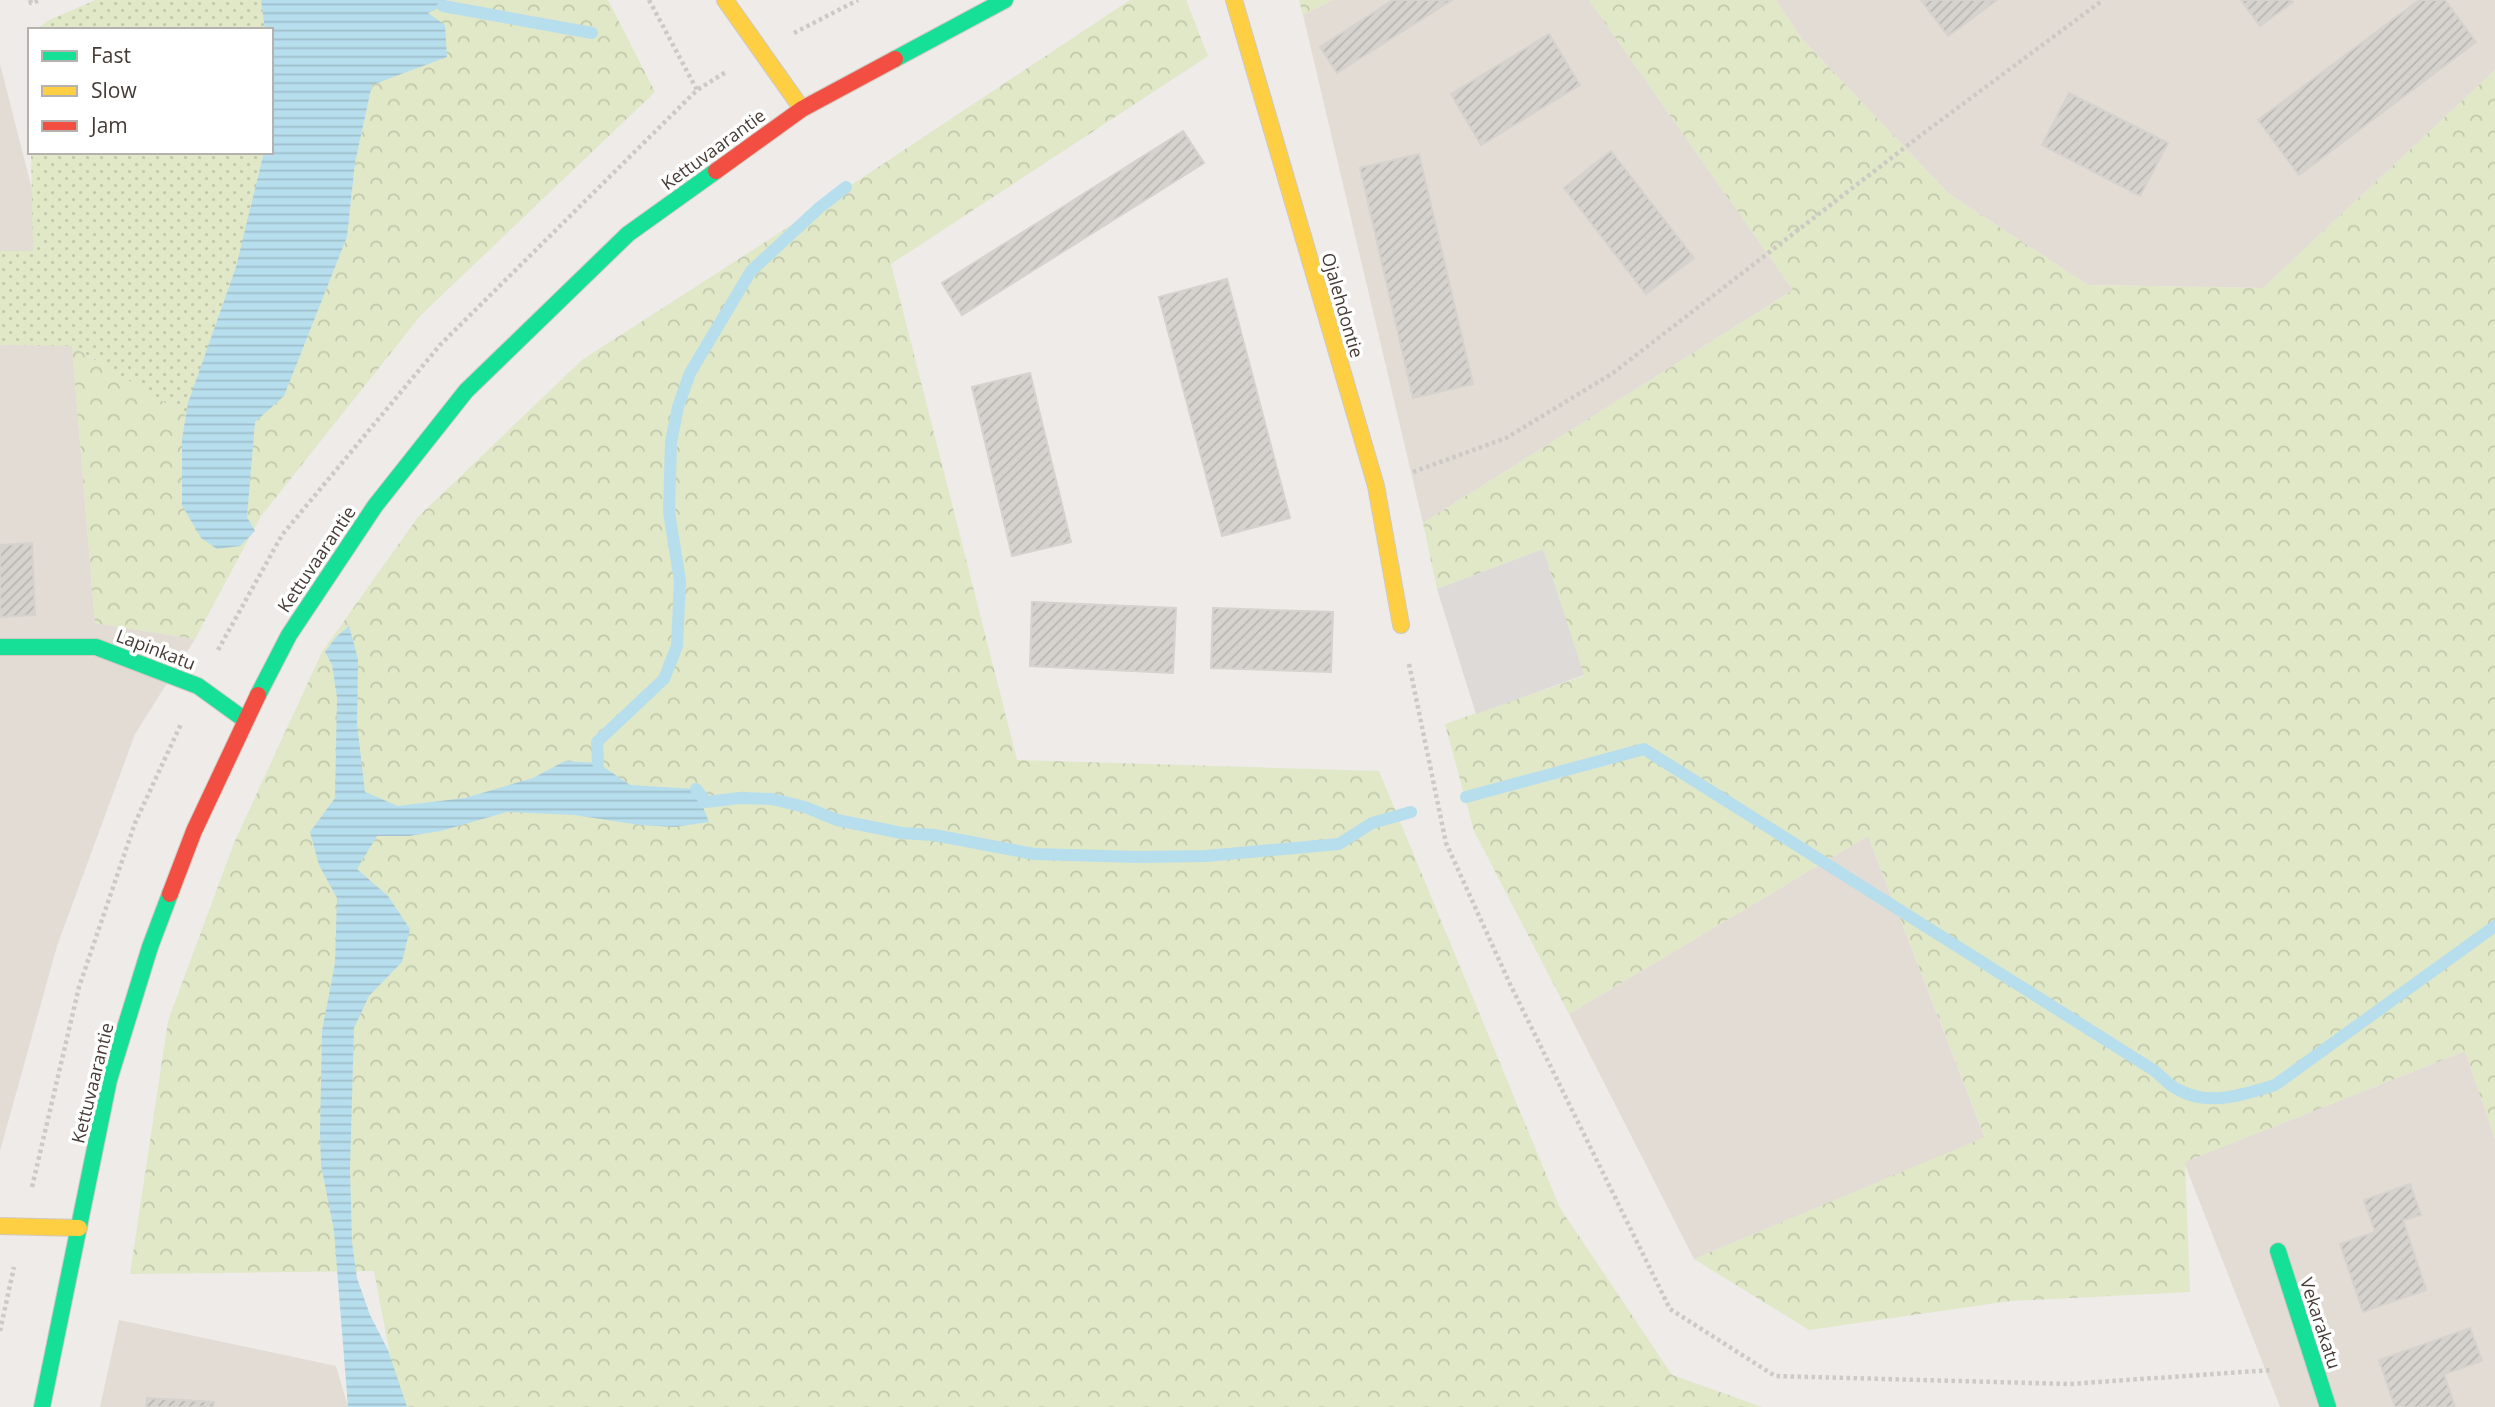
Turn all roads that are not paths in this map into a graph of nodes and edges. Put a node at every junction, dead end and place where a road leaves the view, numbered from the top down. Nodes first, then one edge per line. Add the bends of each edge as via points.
1 (725, 0) edge
2 (1005, 0) edge
3 (1234, 0) edge
4 (802, 109) junction
5 (1401, 625) road end
6 (0, 648) edge
7 (245, 720) junction
8 (0, 1226) edge
9 (79, 1228) junction
10 (2278, 1251) dead end
11 (42, 1407) edge
12 (2328, 1407) edge

1 - 4 street
2 - 4 street, Kettuvaarantie
3 - 5 street, Ojalehdontie via 1376,486
4 - 7 street, Kettuvaarantie via 628,234 466,391 375,506 289,635
6 - 7 street, Lapinkatu via 96,648 198,686
7 - 9 street, Kettuvaarantie via 194,831 150,947 108,1080
8 - 9 street
9 - 11 street, Kettuvaarantie
10 - 12 street, Vekarakatu

